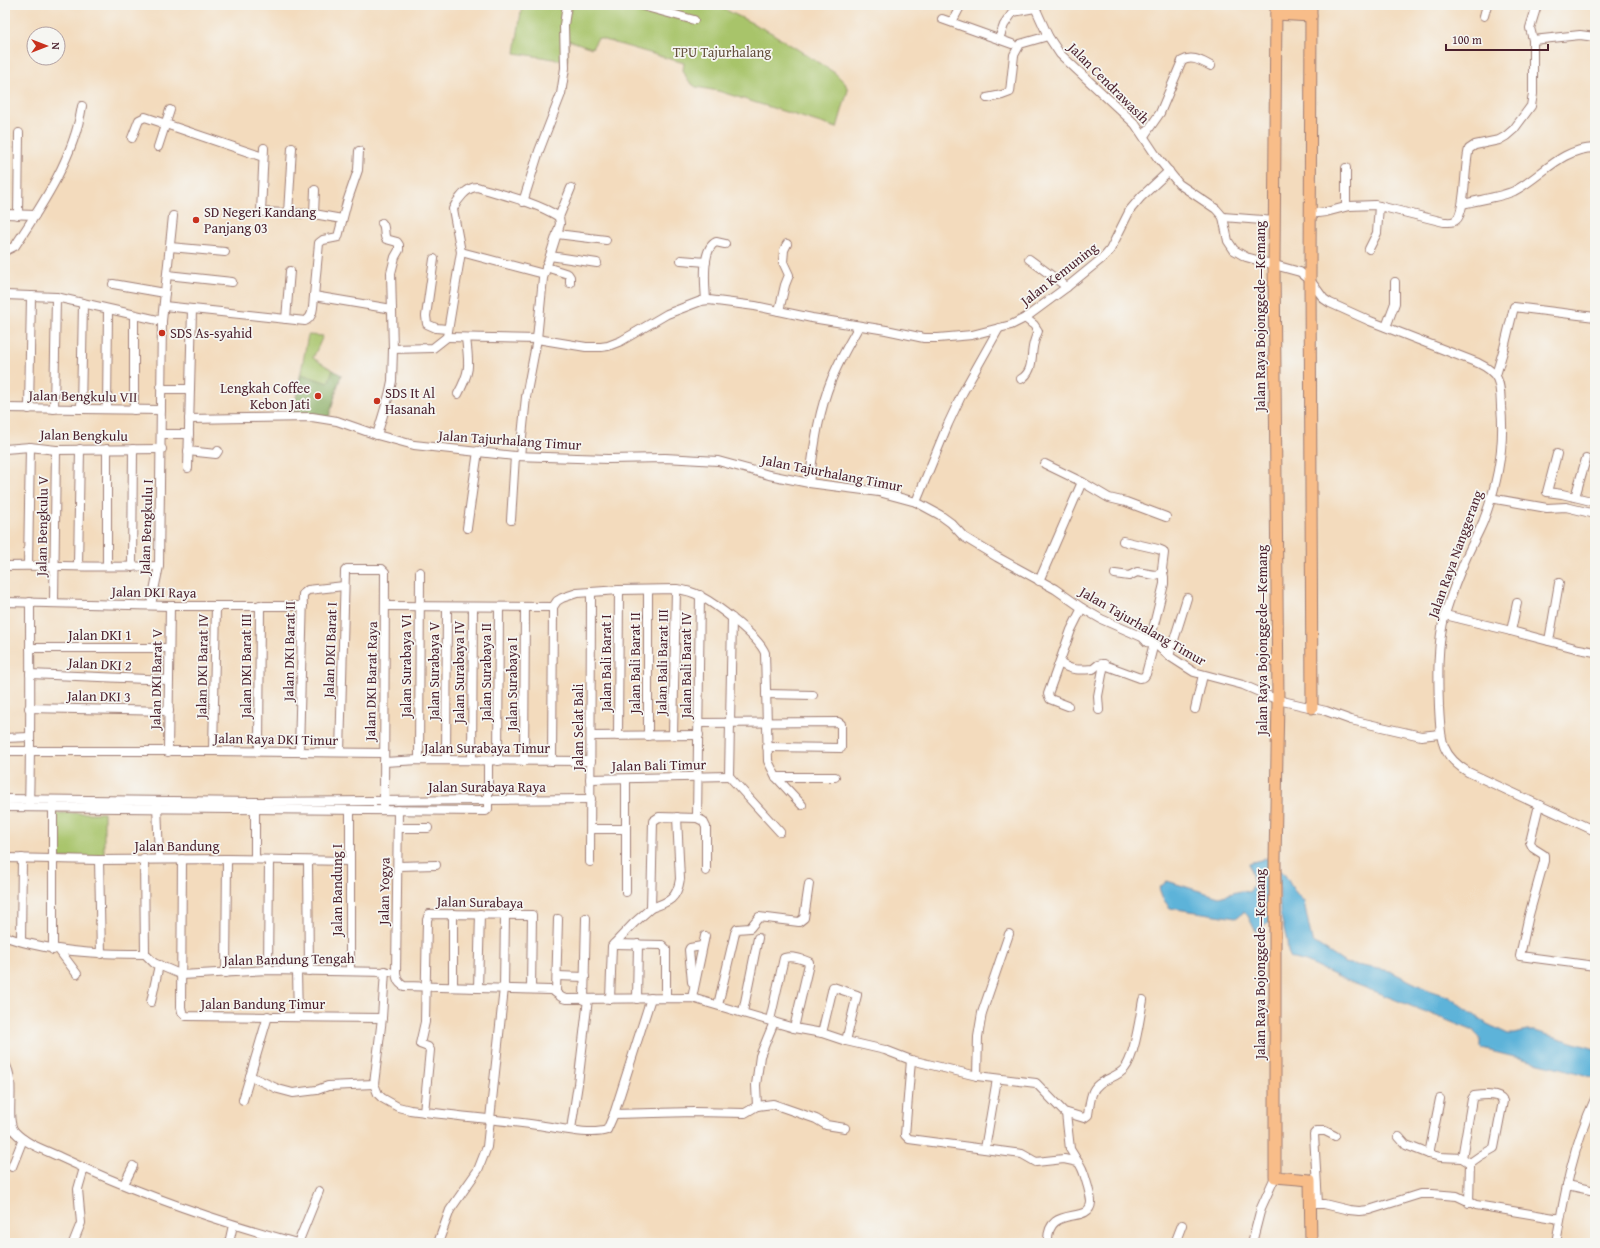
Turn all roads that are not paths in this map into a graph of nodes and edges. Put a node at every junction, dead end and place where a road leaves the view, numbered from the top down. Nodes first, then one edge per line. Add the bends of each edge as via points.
1 (567, 5) edge
2 (640, 5) edge
3 (961, 5) edge
4 (1311, 5) edge
5 (1487, 5) edge
6 (1537, 5) edge
7 (1035, 7) edge
8 (1276, 9) edge
9 (1311, 16) junction
10 (1484, 16) dead end
11 (942, 19) dead end
12 (694, 20) dead end
13 (952, 22) junction
14 (1048, 36) junction
15 (1595, 37) edge
16 (999, 39) junction
17 (1533, 40) junction
18 (1012, 44) dead end
19 (1211, 66) dead end
20 (987, 98) dead end
21 (82, 106) dead end
22 (170, 110) dead end
23 (166, 124) junction
24 (19, 133) dead end
25 (1144, 136) junction
26 (132, 138) dead end
27 (158, 147) dead end
28 (264, 148) dead end
29 (292, 148) dead end
30 (1595, 148) edge
31 (359, 151) dead end
32 (263, 157) junction
33 (1346, 168) dead end
34 (1169, 171) junction
35 (571, 188) dead end
36 (315, 190) dead end
37 (523, 202) junction
38 (1463, 204) junction
39 (1346, 206) junction
40 (1379, 206) junction
41 (288, 213) junction
42 (5, 214) edge
43 (314, 214) junction
44 (1310, 214) junction
45 (18, 215) junction
46 (35, 215) junction
47 (173, 216) dead end
48 (559, 217) junction
49 (1223, 217) junction
50 (342, 219) junction
51 (1275, 220) junction
52 (382, 223) dead end
53 (557, 234) junction
54 (606, 240) dead end
55 (725, 244) dead end
56 (787, 244) dead end
57 (170, 247) junction
58 (1369, 250) dead end
59 (5, 251) edge
60 (225, 252) dead end
61 (461, 252) junction
62 (550, 256) junction
63 (434, 258) dead end
64 (1029, 258) dead end
65 (681, 260) dead end
66 (706, 262) junction
67 (597, 263) dead end
68 (1274, 264) junction
69 (290, 271) dead end
70 (545, 271) junction
71 (167, 275) junction
72 (1310, 280) junction
73 (232, 282) dead end
74 (570, 282) dead end
75 (1395, 282) dead end
76 (113, 284) dead end
77 (1067, 287) junction
78 (165, 294) junction
79 (5, 295) edge
80 (31, 296) junction
81 (314, 296) junction
82 (56, 298) junction
83 (706, 300) junction
84 (83, 303) junction
85 (164, 306) junction
86 (192, 309) junction
87 (392, 309) junction
88 (108, 310) junction
89 (779, 312) junction
90 (134, 316) junction
91 (1025, 318) junction
92 (1595, 318) edge
93 (286, 319) junction
94 (162, 321) junction
95 (859, 326) junction
96 (1386, 327) junction
97 (999, 328) junction
98 (447, 333) junction
99 (466, 338) junction
100 (537, 339) junction
101 (393, 350) junction
102 (1496, 375) junction
103 (1021, 379) dead end
104 (162, 389) junction
105 (190, 389) junction
106 (458, 394) dead end
107 (5, 408) edge
108 (29, 409) junction
109 (54, 409) junction
110 (81, 409) junction
111 (107, 409) junction
112 (134, 410) junction
113 (161, 410) junction
114 (190, 419) junction
115 (162, 434) junction
116 (189, 434) junction
117 (377, 435) junction
118 (30, 447) junction
119 (5, 449) edge
120 (80, 449) junction
121 (108, 449) junction
122 (133, 449) junction
123 (162, 449) junction
124 (56, 450) junction
125 (218, 450) dead end
126 (188, 451) junction
127 (478, 451) junction
128 (1557, 454) dead end
129 (517, 456) junction
130 (1586, 459) dead end
131 (1045, 464) dead end
132 (188, 468) dead end
133 (1082, 482) junction
134 (809, 483) junction
135 (1575, 497) junction
136 (1490, 498) junction
137 (916, 502) junction
138 (1595, 502) edge
139 (1595, 514) edge
140 (1166, 517) dead end
141 (511, 520) dead end
142 (467, 528) dead end
143 (1123, 541) dead end
144 (5, 566) edge
145 (28, 566) junction
146 (78, 566) junction
147 (107, 566) junction
148 (159, 566) junction
149 (54, 567) junction
150 (132, 567) junction
151 (366, 569) joint
152 (420, 572) dead end
153 (1163, 573) junction
154 (1115, 574) dead end
155 (1039, 581) junction
156 (1559, 583) dead end
157 (344, 586) junction
158 (676, 589) junction
159 (619, 590) junction
160 (648, 590) junction
161 (590, 592) junction
162 (700, 596) junction
163 (1187, 598) dead end
164 (5, 602) edge
165 (30, 602) junction
166 (54, 602) junction
167 (1517, 603) dead end
168 (152, 605) junction
169 (260, 605) junction
170 (170, 606) junction
171 (216, 606) junction
172 (302, 606) junction
173 (385, 606) junction
174 (420, 607) junction
175 (447, 607) junction
176 (473, 607) junction
177 (499, 607) junction
178 (525, 607) junction
179 (553, 608) junction
180 (1082, 608) junction
181 (1445, 615) junction
182 (732, 618) junction
183 (1511, 631) junction
184 (1549, 641) junction
185 (1150, 642) junction
186 (30, 648) junction
187 (169, 648) junction
188 (1595, 652) edge
189 (1169, 656) junction
190 (1060, 663) junction
191 (1104, 664) junction
192 (30, 674) junction
193 (1203, 676) junction
194 (169, 680) junction
195 (766, 694) junction
196 (813, 695) dead end
197 (1278, 700) junction
198 (1068, 706) dead end
199 (29, 708) junction
200 (1312, 708) junction
201 (1195, 709) dead end
202 (169, 710) junction
203 (1099, 710) dead end
204 (766, 722) junction
205 (699, 723) junction
206 (729, 723) junction
207 (1440, 734) junction
208 (673, 735) junction
209 (699, 735) junction
210 (591, 736) junction
211 (618, 736) junction
212 (648, 736) junction
213 (30, 737) junction
214 (5, 738) edge
215 (766, 747) junction
216 (5, 751) edge
217 (31, 751) junction
218 (213, 751) junction
219 (258, 751) junction
220 (168, 752) junction
221 (300, 752) junction
222 (340, 752) junction
223 (383, 753) junction
224 (419, 760) junction
225 (446, 760) junction
226 (472, 760) junction
227 (488, 761) junction
228 (498, 761) junction
229 (524, 761) junction
230 (552, 761) junction
231 (591, 761) junction
232 (384, 762) junction
233 (728, 776) junction
234 (776, 777) junction
235 (835, 777) dead end
236 (626, 778) junction
237 (697, 778) junction
238 (590, 779) junction
239 (5, 799) edge
240 (591, 799) junction
241 (383, 800) junction
242 (488, 801) junction
243 (29, 804) junction
244 (53, 804) junction
245 (157, 805) junction
246 (802, 805) dead end
247 (1540, 805) junction
248 (255, 806) junction
249 (5, 807) edge
250 (350, 810) junction
251 (383, 810) junction
252 (398, 810) junction
253 (677, 818) junction
254 (697, 818) junction
255 (398, 828) junction
256 (428, 828) dead end
257 (591, 829) junction
258 (626, 829) junction
259 (1595, 831) edge
260 (780, 832) dead end
261 (5, 858) edge
262 (22, 858) junction
263 (144, 858) junction
264 (159, 858) junction
265 (53, 859) junction
266 (182, 859) junction
267 (227, 859) junction
268 (255, 859) junction
269 (100, 860) junction
270 (269, 860) junction
271 (308, 861) junction
272 (350, 861) junction
273 (590, 862) dead end
274 (436, 865) dead end
275 (398, 866) junction
276 (706, 871) dead end
277 (809, 884) dead end
278 (626, 892) dead end
279 (651, 908) junction
280 (453, 914) junction
281 (480, 914) junction
282 (505, 914) junction
283 (558, 918) dead end
284 (586, 918) dead end
285 (1009, 934) dead end
286 (5, 936) edge
287 (704, 936) dead end
288 (758, 938) dead end
289 (21, 941) junction
290 (614, 944) junction
291 (638, 944) junction
292 (702, 946) junction
293 (56, 950) junction
294 (101, 954) junction
295 (145, 954) junction
296 (159, 965) junction
297 (1595, 966) edge
298 (268, 970) junction
299 (297, 971) junction
300 (309, 971) junction
301 (350, 971) junction
302 (385, 971) junction
303 (226, 973) junction
304 (396, 973) junction
305 (77, 974) dead end
306 (182, 975) junction
307 (557, 976) junction
308 (585, 977) junction
309 (426, 987) junction
310 (452, 987) junction
311 (478, 988) junction
312 (504, 988) junction
313 (531, 988) junction
314 (556, 992) junction
315 (693, 994) junction
316 (637, 998) junction
317 (651, 998) junction
318 (666, 998) junction
319 (586, 999) junction
320 (610, 999) junction
321 (1143, 1000) dead end
322 (151, 1002) dead end
323 (718, 1005) junction
324 (743, 1012) junction
325 (268, 1016) junction
326 (298, 1016) junction
327 (382, 1018) junction
328 (772, 1021) junction
329 (794, 1028) junction
330 (822, 1033) junction
331 (846, 1041) junction
332 (911, 1060) junction
333 (5, 1064) edge
334 (250, 1076) junction
335 (977, 1076) junction
336 (997, 1079) junction
337 (374, 1084) junction
338 (1440, 1098) dead end
339 (1595, 1099) edge
340 (243, 1100) dead end
341 (757, 1106) junction
342 (424, 1112) junction
343 (1066, 1113) junction
344 (614, 1114) junction
345 (491, 1119) junction
346 (8, 1126) edge
347 (845, 1128) dead end
348 (571, 1129) junction
349 (1335, 1136) dead end
350 (1399, 1137) dead end
351 (23, 1140) junction
352 (985, 1149) junction
353 (1429, 1154) junction
354 (1462, 1158) junction
355 (1078, 1162) junction
356 (1470, 1163) junction
357 (133, 1166) dead end
358 (12, 1167) dead end
359 (84, 1168) junction
360 (1275, 1177) junction
361 (124, 1184) junction
362 (1567, 1185) junction
363 (320, 1191) dead end
364 (1595, 1191) edge
365 (1469, 1203) junction
366 (1314, 1204) junction
367 (1560, 1219) junction
368 (233, 1225) junction
369 (1182, 1225) dead end
370 (73, 1243) edge
371 (229, 1243) edge
372 (297, 1243) edge
373 (438, 1243) edge
374 (1048, 1243) edge
375 (1175, 1243) edge
376 (1252, 1243) edge
377 (1311, 1243) edge
378 (1556, 1243) edge

1 - 37 street via 564,25 565,68 561,94
2 - 12 street
3 - 13 street
4 - 9 highway
5 - 10 street
6 - 17 street via 1530,28
7 - 14 street, Jalan Cendrawasih
7 - 16 street via 1013,12 1004,25
8 - 9 highway
8 - 51 highway, Jalan Raya Bojonggede—Kemang
9 - 44 highway
11 - 13 street
13 - 16 street
14 - 20 street via 1020,44 1014,54 1010,92
14 - 25 street, Jalan Cendrawasih via 1060,54 1135,124
15 - 17 street via 1580,35
16 - 18 street
17 - 38 street via 1531,106 1508,134 1499,140 1471,147 1467,158
19 - 25 street via 1193,58 1182,60 1162,108
21 - 46 street via 69,149 54,183
22 - 23 street
23 - 26 street via 145,117 139,120
23 - 27 street
23 - 32 street
24 - 45 street
25 - 34 street, Jalan Cendrawasih
28 - 32 street
29 - 41 street
30 - 38 street via 1565,155 1512,192
31 - 50 street via 358,170
32 - 41 street via 261,212
33 - 39 street
34 - 49 street, Jalan Cendrawasih via 1179,184 1208,201
34 - 77 street, Jalan Kemuning via 1141,196 1130,210 1105,256
35 - 48 street
36 - 43 street
37 - 48 street
37 - 61 street via 477,187 468,190 453,210
38 - 40 street via 1457,220 1451,222
39 - 40 street
39 - 44 street
40 - 58 street via 1377,232
41 - 43 street
42 - 45 street
43 - 50 street
44 - 72 highway
45 - 46 street
46 - 59 street via 15,246
47 - 57 street, Jalan Bengkulu I
48 - 53 street
49 - 51 street
49 - 68 street via 1228,241 1234,250 1246,257
50 - 81 street via 338,237 319,243
51 - 68 highway, Jalan Raya Bojonggede—Kemang
52 - 87 street via 386,239 396,241 399,245 391,273
53 - 54 street
53 - 62 street
55 - 66 street via 718,242 712,245
56 - 89 street via 783,262 789,275
57 - 60 street
57 - 71 street, Jalan Bengkulu I
61 - 70 street
61 - 98 street
62 - 67 street
62 - 70 street
63 - 98 street via 427,324
64 - 77 street
65 - 66 street
66 - 83 street
68 - 72 street via 1300,272
68 - 197 highway, Jalan Raya Bojonggede—Kemang
69 - 93 street
70 - 74 street via 568,274
70 - 100 street
71 - 73 street
71 - 78 street, Jalan Bengkulu I
72 - 96 street via 1330,303
72 - 200 highway
75 - 96 street via 1395,303
76 - 78 street
77 - 91 street, Jalan Kemuning
78 - 85 street, Jalan Bengkulu I
79 - 80 street
80 - 82 street
80 - 108 street
81 - 87 street
81 - 93 street via 312,314 308,320
82 - 84 street
82 - 109 street
83 - 89 street, Jalan Kemuning via 725,301
83 - 100 street via 667,314 621,341 601,348
84 - 88 street
84 - 110 street
85 - 86 street
85 - 94 street, Jalan Bengkulu I
86 - 93 street
86 - 105 street
87 - 101 street
88 - 90 street
88 - 111 street
89 - 95 street, Jalan Kemuning
90 - 94 street
90 - 112 street
91 - 97 street, Jalan Kemuning
91 - 103 street via 1038,331 1031,366 1027,376
92 - 102 street via 1514,307
94 - 104 street, Jalan Bengkulu I
95 - 97 street, Jalan Kemuning via 924,338 972,335
95 - 134 street via 843,353 827,392 816,434
96 - 102 street via 1478,363
97 - 137 street via 948,424
98 - 99 street
98 - 101 street via 433,348
99 - 100 street
99 - 106 street via 469,370
100 - 129 street
101 - 117 street via 392,381
102 - 136 street, Jalan Raya Nanggerang via 1501,398 1502,441
104 - 105 street
104 - 113 street, Jalan Bengkulu I
105 - 114 street
107 - 108 street, Jalan Bengkulu VII
108 - 109 street, Jalan Bengkulu VII
109 - 110 street, Jalan Bengkulu VII
110 - 111 street, Jalan Bengkulu VII
111 - 112 street, Jalan Bengkulu VII
112 - 113 street, Jalan Bengkulu VII
113 - 115 street, Jalan Bengkulu I
114 - 116 street
114 - 117 street, Jalan Tajurhalang Timur via 312,417 337,421
115 - 116 street
115 - 123 street, Jalan Bengkulu I
116 - 126 street
117 - 127 street, Jalan Tajurhalang Timur via 414,445
118 - 119 street, Jalan Bengkulu
118 - 124 street, Jalan Bengkulu
118 - 145 street
120 - 121 street, Jalan Bengkulu
120 - 124 street, Jalan Bengkulu
120 - 146 street
121 - 122 street, Jalan Bengkulu
121 - 147 street
122 - 123 street, Jalan Bengkulu
122 - 150 street
123 - 148 street, Jalan Bengkulu I
124 - 149 street, Jalan Bengkulu V
125 - 126 street via 216,454
126 - 132 street
127 - 129 street, Jalan Tajurhalang Timur
127 - 142 street
128 - 135 street via 1547,492
129 - 134 street, Jalan Tajurhalang Timur via 709,460
129 - 141 street
130 - 135 street
131 - 133 street
133 - 140 street via 1109,498
133 - 155 street
134 - 137 street, Jalan Tajurhalang Timur via 879,492
135 - 138 street
136 - 139 street via 1547,508 1566,507
136 - 181 street, Jalan Raya Nanggerang
137 - 155 street, Jalan Tajurhalang Timur via 940,515 977,545
143 - 153 street via 1163,551
144 - 145 street
145 - 149 street
146 - 147 street
146 - 149 street
147 - 150 street
148 - 150 street
148 - 168 street, Jalan Bengkulu I
149 - 166 street, Jalan Bengkulu V
151 - 157 street, Jalan DKI Barat I via 346,570
151 - 173 street, Jalan DKI Barat Raya via 382,569 385,572
152 - 174 street, Jalan Surabaya VI
153 - 154 street via 1155,575 1137,572 1129,576
153 - 185 street via 1164,584
155 - 180 street, Jalan Tajurhalang Timur
156 - 184 street
157 - 172 street, Jalan DKI Barat II via 308,590 303,594
157 - 222 street, Jalan DKI Barat I
158 - 160 street
158 - 162 street
158 - 208 street, Jalan Bali Barat III
159 - 160 street
159 - 161 street
159 - 211 street, Jalan Bali Barat I
160 - 212 street, Jalan Bali Barat II
161 - 179 street via 566,596 557,601
161 - 210 street, Jalan Selat Bali
162 - 182 street
162 - 205 street, Jalan Bali Barat IV
163 - 189 street
164 - 165 street, Jalan DKI Raya
165 - 166 street, Jalan DKI Raya
165 - 186 street
166 - 168 street, Jalan DKI Raya
167 - 183 street
168 - 170 street, Jalan DKI Raya
169 - 171 street, Jalan DKI Raya
169 - 172 street, Jalan DKI Raya
169 - 219 street, Jalan DKI Barat III
170 - 171 street, Jalan DKI Raya
170 - 187 street, Jalan DKI Barat V
171 - 218 street, Jalan DKI Barat IV
172 - 221 street, Jalan DKI Barat II
173 - 174 street
173 - 223 street, Jalan DKI Barat Raya
174 - 175 street
174 - 224 street, Jalan Surabaya VI
175 - 176 street
175 - 225 street, Jalan Surabaya V
176 - 177 street
176 - 226 street, Jalan Surabaya IV
177 - 178 street
177 - 228 street, Jalan Surabaya II
178 - 179 street
178 - 229 street, Jalan Surabaya I
179 - 230 street
180 - 185 street, Jalan Tajurhalang Timur
180 - 190 street via 1071,630
181 - 183 street
181 - 207 street, Jalan Raya Nanggerang via 1439,663
182 - 195 street via 764,648
182 - 206 street
183 - 184 street
184 - 188 street
185 - 189 street, Jalan Tajurhalang Timur
185 - 191 street via 1144,677 1140,678
186 - 187 street, Jalan DKI 1
186 - 192 street
187 - 194 street, Jalan DKI Barat V
189 - 193 street, Jalan Tajurhalang Timur
190 - 191 street via 1068,669 1075,670 1093,670
190 - 198 street via 1048,694 1049,697
191 - 203 street via 1099,690
192 - 194 street, Jalan DKI 2
192 - 199 street
193 - 197 street, Jalan Tajurhalang Timur via 1243,685
193 - 201 street
194 - 202 street, Jalan DKI Barat V
195 - 196 street
195 - 204 street
197 - 200 street, Jalan Tajurhalang Timur
197 - 360 highway, Jalan Raya Bojonggede—Kemang
199 - 202 street, Jalan DKI 3
199 - 213 street
200 - 207 street, Jalan Tajurhalang Timur via 1421,736
202 - 220 street, Jalan DKI Barat V
204 - 206 street
204 - 215 street
204 - 215 street via 838,722 841,724 841,748
205 - 206 street
205 - 209 street, Jalan Bali Barat IV
206 - 233 street
207 - 247 street, Jalan Raya Nanggerang via 1447,755 1458,766
208 - 209 street
208 - 212 street
209 - 237 street, Jalan Bali Barat IV
210 - 211 street
210 - 231 street, Jalan Selat Bali
211 - 212 street
213 - 214 street
213 - 217 street
215 - 234 street via 768,762
216 - 217 street, Jalan Raya DKI Timur
217 - 220 street, Jalan Raya DKI Timur
217 - 243 street
218 - 219 street, Jalan Raya DKI Timur
218 - 220 street, Jalan Raya DKI Timur
219 - 221 street, Jalan Raya DKI Timur
221 - 222 street, Jalan Raya DKI Timur
222 - 223 street, Jalan Raya DKI Timur
223 - 232 street, Jalan DKI Barat Raya
224 - 225 street, Jalan Surabaya Timur
224 - 232 street, Jalan Surabaya Timur
225 - 226 street, Jalan Surabaya Timur
226 - 227 street, Jalan Surabaya Timur
227 - 228 street, Jalan Surabaya Timur
227 - 242 street
228 - 229 street, Jalan Surabaya Timur
229 - 230 street, Jalan Surabaya Timur
230 - 231 street, Jalan Surabaya Timur
231 - 238 street, Jalan Selat Bali
232 - 241 street, Jalan DKI Barat Raya
233 - 237 street, Jalan Bali Timur
233 - 260 street
234 - 235 street
234 - 246 street
236 - 237 street, Jalan Bali Timur
236 - 238 street, Jalan Bali Timur
236 - 258 street
237 - 254 street, Jalan Bali Barat IV
238 - 240 street, Jalan Selat Bali
239 - 243 street
240 - 242 street, Jalan Surabaya Raya
240 - 257 street, Jalan Selat Bali
241 - 242 street, Jalan Surabaya Raya
241 - 248 street, Jalan Surabaya Raya
241 - 251 street, Jalan DKI Barat Raya
242 - 252 street via 486,811
243 - 244 street
243 - 249 street
244 - 245 street
244 - 265 street
245 - 248 street
245 - 264 street
247 - 259 street, Jalan Raya Nanggerang
247 - 297 street via 1530,842 1533,848 1544,855 1544,861 1520,956
248 - 250 street
248 - 268 street
250 - 251 street
250 - 272 street, Jalan Bandung I
251 - 252 street
252 - 255 street, Jalan Yogya
253 - 254 street
253 - 279 street via 680,879 676,894 670,901
253 - 279 street via 659,817 653,821
254 - 276 street via 703,821 706,827
255 - 256 street
255 - 275 street, Jalan Yogya
257 - 258 street
257 - 273 street, Jalan Selat Bali
258 - 278 street
261 - 262 street, Jalan Bandung
262 - 265 street, Jalan Bandung
262 - 289 street
263 - 264 street, Jalan Bandung
263 - 269 street, Jalan Bandung
263 - 295 street
264 - 266 street, Jalan Bandung
265 - 269 street, Jalan Bandung
265 - 293 street
266 - 267 street, Jalan Bandung
266 - 306 street
267 - 268 street, Jalan Bandung
267 - 303 street
268 - 270 street, Jalan Bandung
269 - 294 street
270 - 271 street, Jalan Bandung
270 - 298 street
271 - 272 street, Jalan Bandung
271 - 300 street
272 - 301 street, Jalan Bandung I
274 - 275 street
275 - 304 street, Jalan Yogya
277 - 323 street via 804,918 799,922 759,917 750,928 737,929
279 - 290 street
280 - 281 street, Jalan Surabaya
280 - 309 street, Jalan Surabaya via 432,913 427,917
280 - 310 street
281 - 282 street, Jalan Surabaya
281 - 311 street
282 - 312 street
282 - 313 street, Jalan Surabaya via 532,915
283 - 307 street
284 - 308 street
285 - 335 street via 982,1013 978,1037
286 - 289 street
287 - 292 street
288 - 324 street
289 - 293 street
290 - 291 street
290 - 320 street
291 - 316 street
291 - 318 street via 662,945 666,949
292 - 315 street
292 - 315 street via 689,950
293 - 294 street
293 - 305 street
294 - 295 street
295 - 296 street
296 - 306 street
296 - 322 street
298 - 299 street, Jalan Bandung Tengah
298 - 303 street, Jalan Bandung Tengah
299 - 300 street, Jalan Bandung Tengah
299 - 326 street
300 - 301 street, Jalan Bandung Tengah
301 - 302 street, Jalan Bandung Tengah
302 - 304 street, Jalan Bandung Tengah
302 - 327 street
303 - 306 street, Jalan Bandung Tengah
304 - 309 street via 397,980 404,986
306 - 325 street, Jalan Bandung Timur via 181,1006 186,1016
307 - 308 street
307 - 314 street
308 - 319 street
309 - 310 street
309 - 342 street via 425,1022 420,1044 430,1048
310 - 311 street
311 - 312 street
312 - 313 street
312 - 345 street
313 - 314 street
314 - 319 street via 563,999
315 - 318 street
315 - 323 street
316 - 317 street
316 - 320 street
317 - 318 street
317 - 344 street
319 - 320 street
319 - 348 street via 580,1074
321 - 343 street via 1126,1068 1100,1082 1095,1088 1086,1117
323 - 324 street
324 - 328 street
325 - 326 street, Jalan Bandung Timur
325 - 334 street
326 - 327 street, Jalan Bandung Timur
327 - 337 street
328 - 329 street
328 - 329 street via 784,958 797,958 809,964
328 - 341 street via 760,1056 756,1085
329 - 330 street
330 - 331 street
330 - 331 street via 833,987 858,995
331 - 332 street via 885,1050
332 - 335 street
332 - 352 street via 905,1135 909,1139 941,1145
333 - 346 street via 10,1076
334 - 337 street via 278,1089 294,1092 317,1090 328,1086
334 - 340 street
335 - 336 street
336 - 343 street via 1036,1083
336 - 352 street
337 - 342 street via 378,1094 393,1104
338 - 353 street
339 - 362 street via 1574,1150
341 - 344 street via 745,1113
341 - 347 street via 773,1104 826,1125
342 - 345 street
343 - 355 street via 1070,1149
344 - 348 street via 607,1130 603,1132
345 - 348 street
345 - 373 street via 485,1156 450,1210
346 - 351 street
349 - 366 street via 1321,1130 1314,1134
350 - 353 street via 1406,1145
351 - 358 street
351 - 359 street
352 - 355 street via 1022,1154 1036,1162 1064,1159
353 - 354 street
354 - 356 street
354 - 356 street via 1472,1098 1481,1095 1498,1096 1503,1101 1494,1148
355 - 374 street via 1090,1195 1090,1208 1085,1213 1053,1223 1048,1230
356 - 365 street
357 - 361 street
359 - 361 street
359 - 370 street via 78,1189 81,1222
360 - 366 highway via 1310,1180
360 - 376 street via 1261,1208
361 - 368 street
362 - 364 street
362 - 367 street
363 - 372 street
365 - 366 street via 1457,1196 1420,1194 1369,1210 1348,1210
365 - 367 street
366 - 377 highway
367 - 378 street
368 - 371 street
368 - 372 street
369 - 375 street

